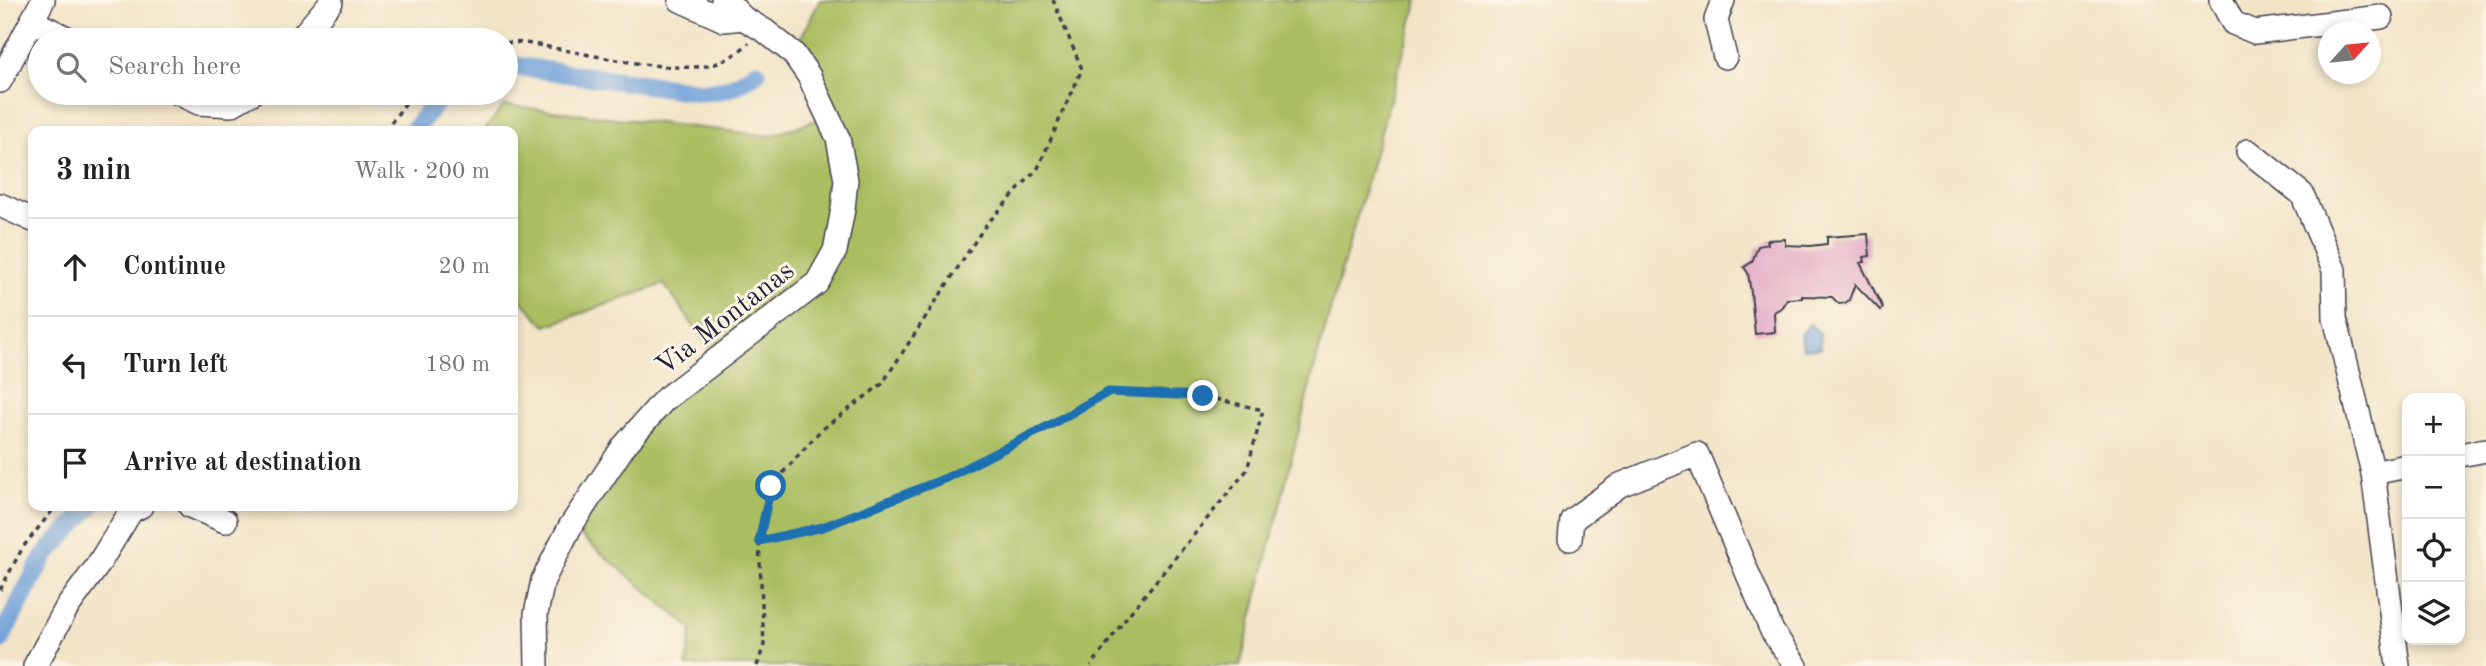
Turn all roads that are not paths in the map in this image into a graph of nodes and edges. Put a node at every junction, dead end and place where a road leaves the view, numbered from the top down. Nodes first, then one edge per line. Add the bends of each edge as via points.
1 (43, 0) edge
2 (680, 0) edge
3 (723, 0) edge
4 (1723, 0) edge
5 (2221, 0) edge
6 (331, 2) dead end
7 (2381, 17) dead end
8 (32, 22) junction
9 (754, 24) junction
10 (29, 28) edge
11 (45, 28) edge
12 (309, 28) edge
13 (28, 29) edge
14 (1725, 57) dead end
15 (0, 81) edge
16 (2249, 151) dead end
17 (0, 205) edge
18 (28, 218) edge
19 (2486, 450) edge
20 (2465, 454) edge
21 (2402, 467) edge
22 (2373, 472) junction
23 (131, 511) edge
24 (202, 511) edge
25 (225, 521) dead end
26 (1570, 539) dead end
27 (35, 666) edge
28 (537, 666) edge
29 (1796, 666) edge
30 (2398, 666) edge

1 - 8 street
2 - 9 street via 724,20
3 - 9 street, Via Montanas
4 - 14 street via 1716,20
5 - 7 street via 2233,23 2255,32
6 - 12 street
8 - 10 street
8 - 11 street
9 - 28 street, Via Montanas via 793,53 838,138 846,180 835,251 817,284 664,401 624,446 570,527 543,580 536,614
13 - 15 street
16 - 22 street via 2302,194 2334,270 2335,318
17 - 18 street
19 - 20 street
21 - 22 street
22 - 30 street
23 - 27 street via 66,609
24 - 25 street
26 - 29 street via 1572,520 1620,485 1697,454 1772,631

